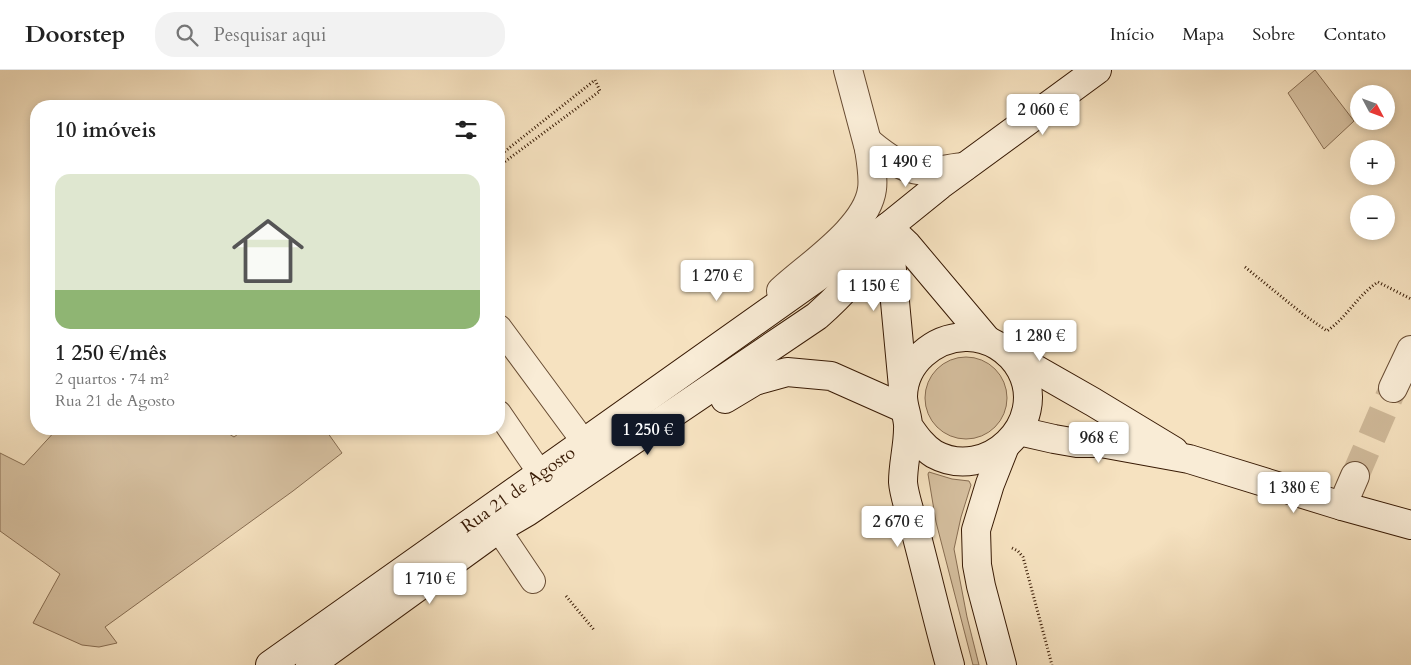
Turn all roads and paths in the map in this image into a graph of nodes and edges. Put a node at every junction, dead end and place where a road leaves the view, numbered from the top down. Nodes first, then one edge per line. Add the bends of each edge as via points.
1 (848, 70) edge
2 (1097, 70) edge
3 (868, 142) junction
4 (505, 151) edge
5 (505, 162) edge
6 (964, 168) junction
7 (888, 227) junction
8 (822, 255) junction
9 (1245, 266) dead end
10 (1411, 299) edge
11 (505, 335) edge
12 (998, 347) junction
13 (1411, 350) edge
14 (692, 366) junction
15 (1393, 388) tunnel mouth
16 (905, 409) junction
17 (505, 422) edge
18 (580, 436) junction
19 (1012, 439) junction
20 (1188, 459) junction
21 (1355, 476) tunnel mouth
22 (548, 483) junction
23 (1342, 506) junction
24 (1411, 525) edge
25 (498, 529) junction
26 (1006, 548) dead end
27 (533, 581) dead end
28 (566, 596) dead end
29 (595, 631) dead end
30 (270, 665) edge
31 (310, 665) edge
32 (950, 665) edge
33 (1002, 665) edge
34 (1052, 665) edge

1 - 3 street
2 - 6 street, Rua 21 de Agosto
3 - 6 street via 900,165 931,171
3 - 7 street
3 - 8 street via 873,188 868,204 846,235
4 - 5 path via 595,80 600,91
6 - 7 street, Rua 21 de Agosto
7 - 8 street, Rua 21 de Agosto
7 - 12 street
7 - 14 street, Rua 21 de Agosto
7 - 16 street
7 - 22 street, Rua 21 de Agosto via 865,265 817,316 769,351
8 - 14 street
8 - 18 street, Rua 21 de Agosto via 785,279
9 - 10 path via 1327,330 1378,282
11 - 18 lane
12 - 16 street via 971,337 954,337 925,351 914,362 907,377
12 - 19 street via 1021,371 1027,390 1026,411
12 - 20 street
13 - 15 street
14 - 18 street, Rua 21 de Agosto
16 - 19 street via 920,442 934,454 952,460 971,461 989,456
16 - 22 street, Rua 21 de Agosto via 831,376 788,372 755,381 604,479 582,489
16 - 32 street via 903,482
17 - 22 lane
18 - 22 street, Rua 21 de Agosto
19 - 20 street via 1101,443
19 - 33 street via 990,484 976,530 981,586
20 - 23 street
21 - 23 street
22 - 25 street, Rua 21 de Agosto
22 - 30 street, Rua 21 de Agosto
23 - 24 street
25 - 27 lane
25 - 31 street, Rua 21 de Agosto
26 - 34 path via 1018,551 1023,558
28 - 29 path

